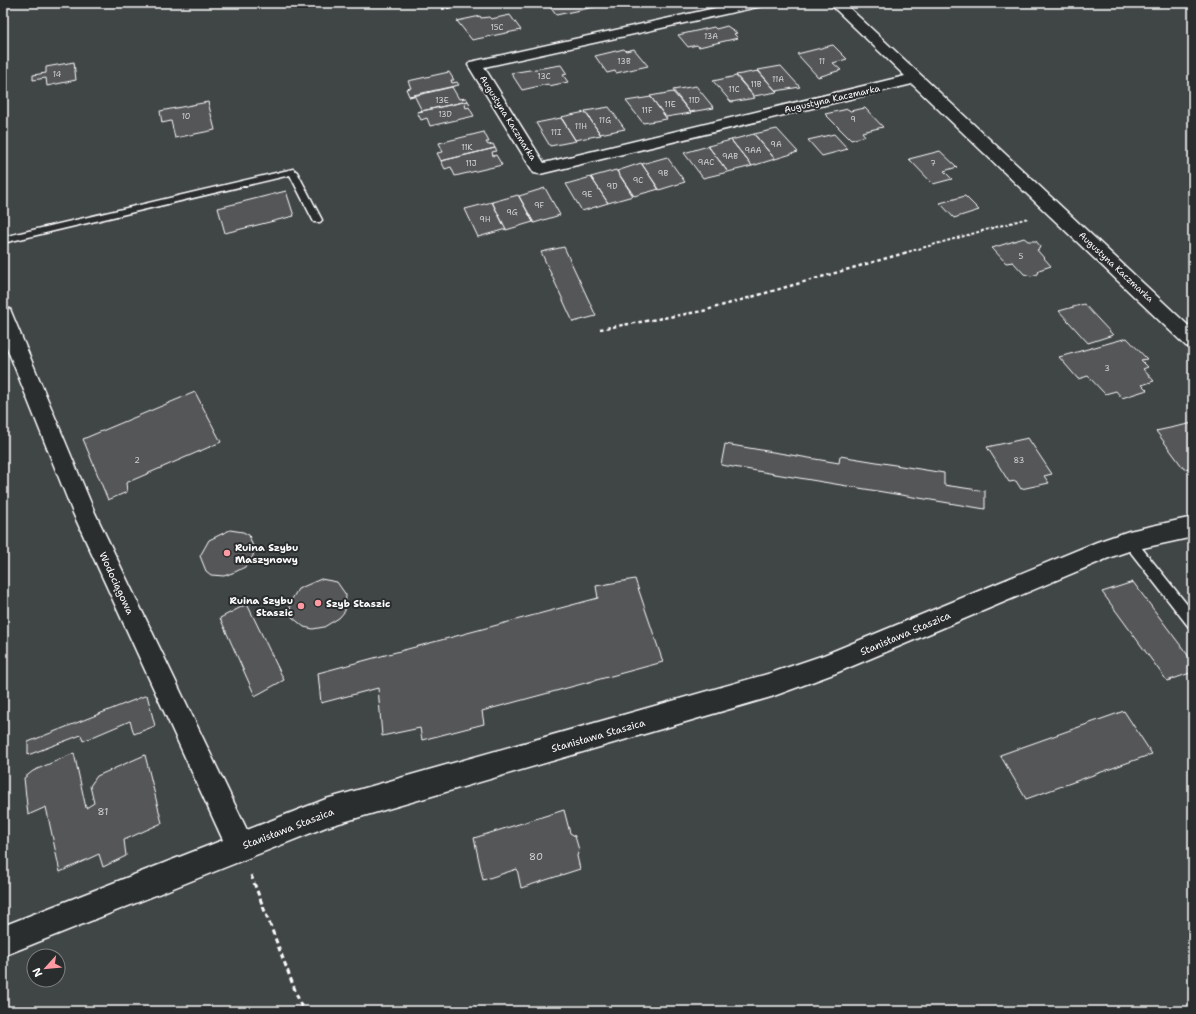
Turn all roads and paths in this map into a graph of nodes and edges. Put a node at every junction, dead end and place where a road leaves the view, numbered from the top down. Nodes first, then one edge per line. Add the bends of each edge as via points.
1 (473, 3) edge
2 (757, 3) edge
3 (836, 3) edge
4 (442, 9) dead end
5 (917, 78) junction
6 (1055, 210) junction
7 (317, 220) dead end
8 (3, 240) edge
9 (3, 314) edge
10 (600, 329) dead end
11 (1193, 341) edge
12 (1193, 528) edge
13 (1129, 541) junction
14 (1193, 622) edge
15 (241, 847) junction
16 (3, 942) edge
17 (303, 1011) edge

1 - 4 path
2 - 5 street, Augustyna Kaczmarka via 476,65 540,169
3 - 5 street, Augustyna Kaczmarka
5 - 6 street, Augustyna Kaczmarka
6 - 10 path via 703,311
6 - 11 street, Augustyna Kaczmarka
7 - 8 lane via 293,172
9 - 15 street, Wodociągowa via 84,513
12 - 13 street, Stanisława Staszica
13 - 14 lane
13 - 15 street, Stanisława Staszica via 827,665 771,685 326,813
15 - 16 street, Stanisława Staszica
15 - 17 path

